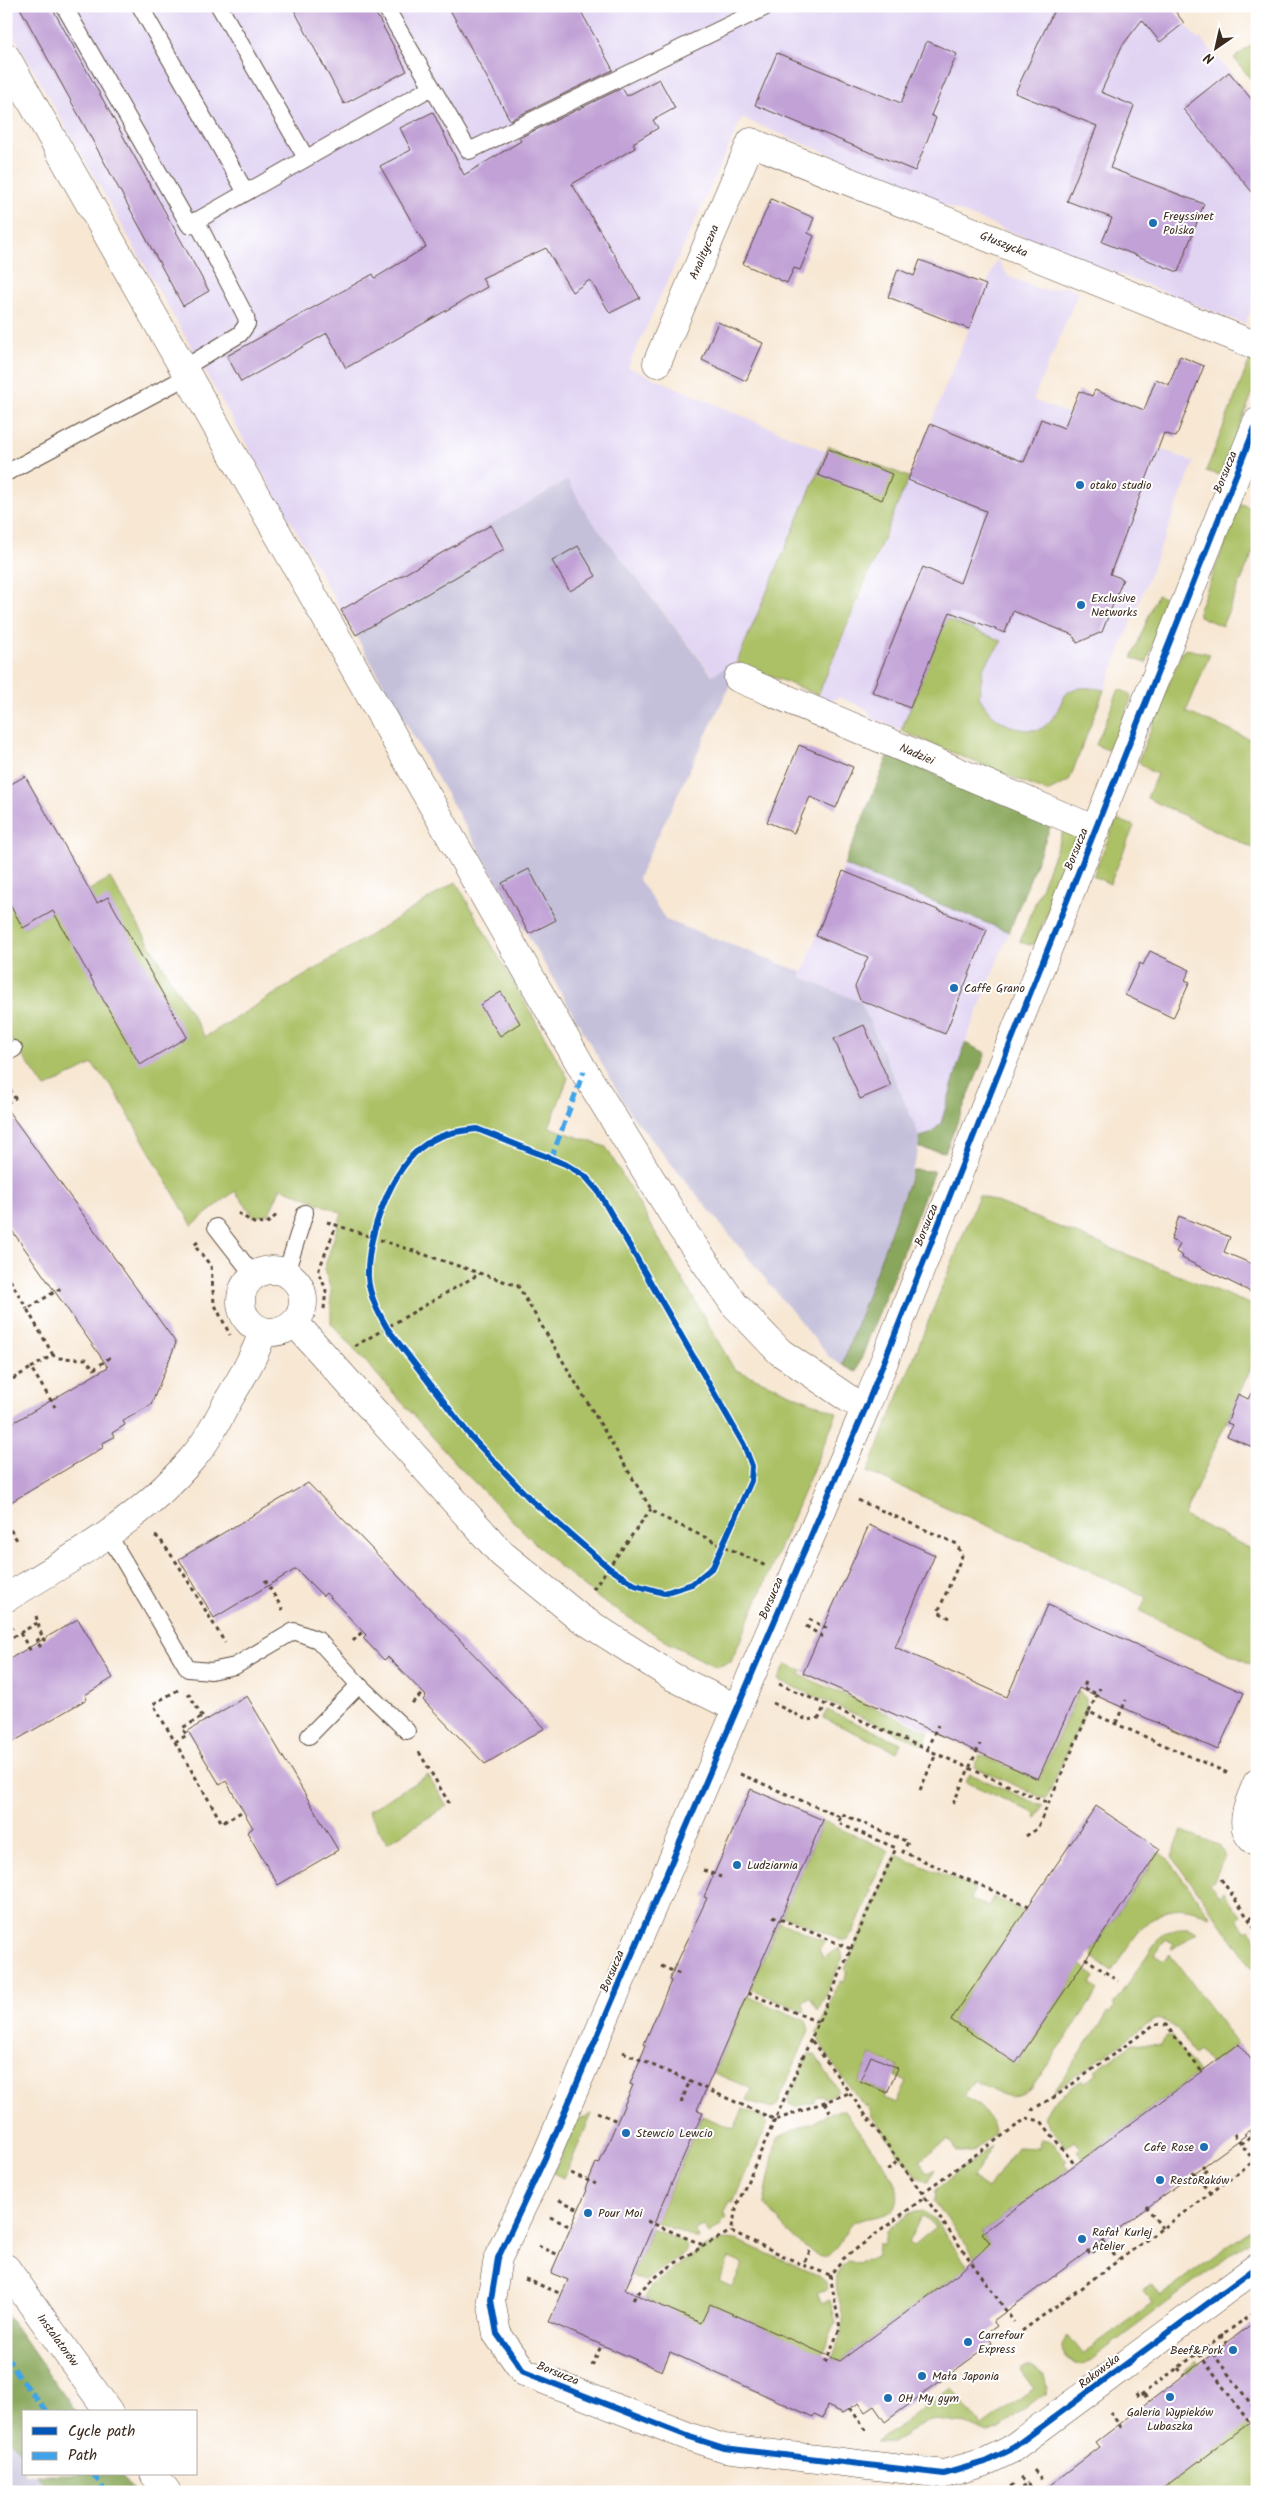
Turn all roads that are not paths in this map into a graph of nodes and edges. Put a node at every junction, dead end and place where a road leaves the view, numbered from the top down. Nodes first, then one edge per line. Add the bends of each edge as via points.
1 (64, 6) edge
2 (140, 6) edge
3 (219, 6) edge
4 (385, 6) edge
5 (768, 6) edge
6 (6, 57) edge
7 (432, 87) junction
8 (751, 142) joint
9 (306, 158) junction
10 (245, 192) junction
11 (192, 223) junction
12 (1257, 346) edge
13 (657, 363) dead end
14 (186, 372) junction
15 (1257, 422) edge
16 (6, 474) edge
17 (738, 678) dead end
18 (1096, 830) junction
19 (306, 1213) road end
20 (216, 1227) road end
21 (286, 1273) junction
22 (254, 1276) junction
23 (295, 1323) junction
24 (263, 1331) junction
25 (866, 1407) junction
26 (108, 1534) junction
27 (6, 1598) edge
28 (359, 1685) junction
29 (736, 1708) junction
30 (407, 1731) road end
31 (309, 1736) dead end
32 (1246, 1780) edge
33 (1257, 1843) edge
34 (1257, 2267) edge
35 (6, 2268) edge
36 (108, 2410) edge
37 (155, 2476) edge
38 (946, 2483) edge
39 (167, 2492) edge

1 - 11 lane
2 - 10 lane
3 - 9 lane
4 - 7 lane
5 - 7 lane via 469,151
6 - 14 street
7 - 9 lane
8 - 12 street, Głuszycka
8 - 13 street, Analityczna
9 - 10 lane
10 - 11 lane
11 - 14 lane via 247,324 240,334
14 - 16 lane
14 - 25 street via 589,1079 682,1230 734,1304 780,1352 849,1400
15 - 18 street, Borsucza
17 - 18 street, Nadziei
18 - 25 street, Borsucza
19 - 21 lane
20 - 22 lane
21 - 22 street via 269,1270
21 - 23 street via 297,1282 303,1295 303,1310
22 - 24 street via 247,1283 241,1302 247,1320
23 - 24 street via 281,1332
23 - 29 street via 502,1554 579,1617 673,1677
24 - 26 street via 250,1363 209,1436 192,1459 158,1495
25 - 29 street, Borsucza
26 - 27 street
26 - 28 lane via 188,1669 211,1671 234,1666 294,1631 318,1640
28 - 30 lane
28 - 31 lane
29 - 38 street, Borsucza via 545,2158 498,2258 491,2300 496,2334 524,2372 690,2438 724,2448
32 - 33 street via 1246,1829 1249,1838
34 - 38 street, Rakowska via 1010,2450
35 - 36 street, Instalatorów
37 - 39 street

